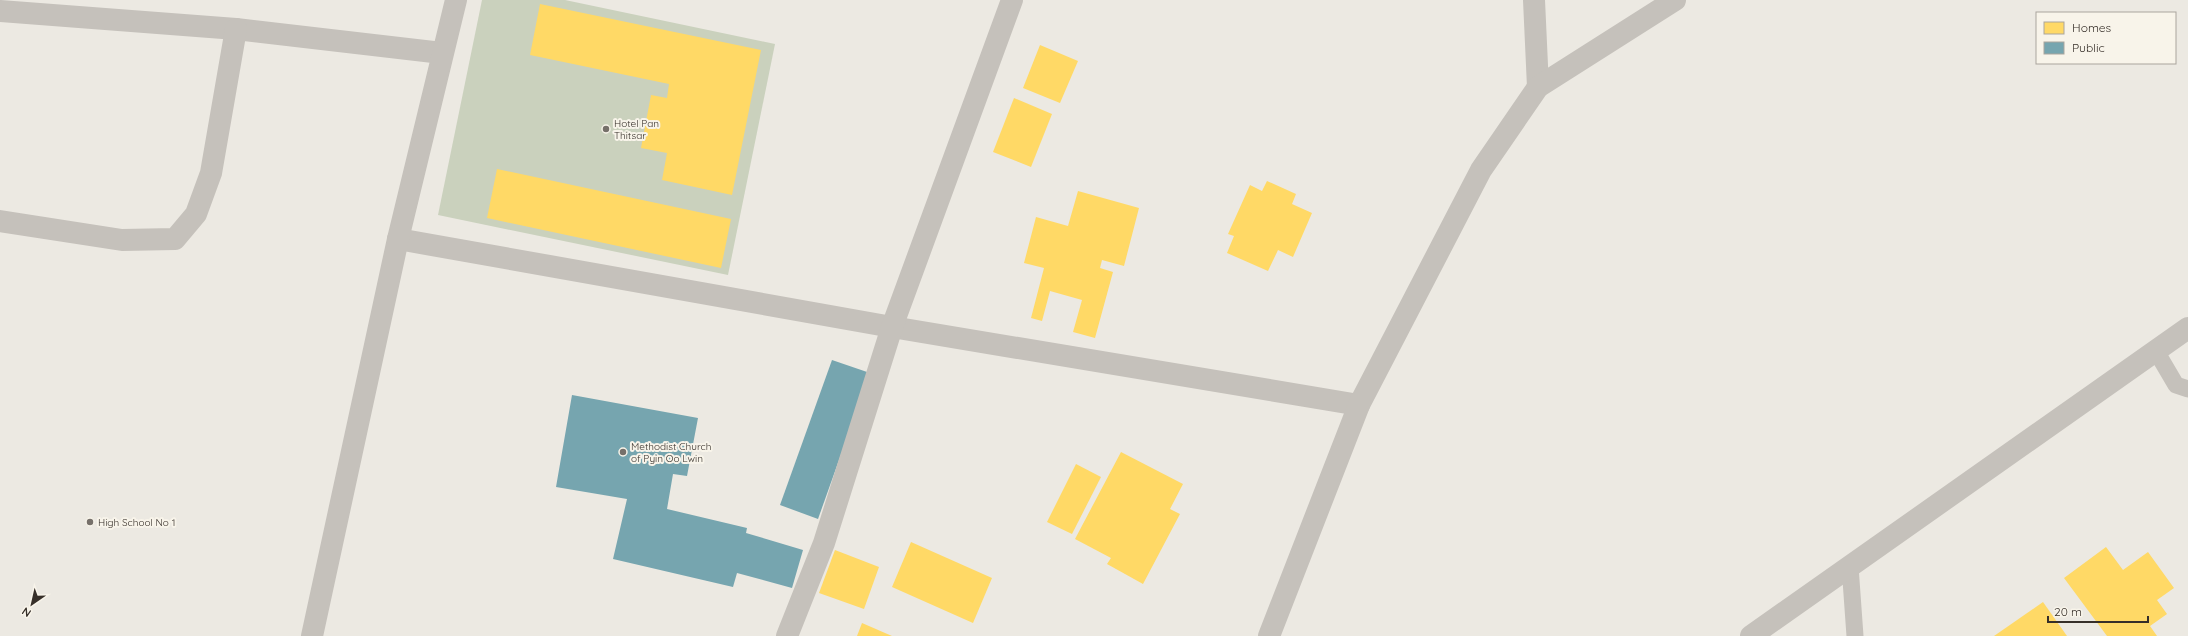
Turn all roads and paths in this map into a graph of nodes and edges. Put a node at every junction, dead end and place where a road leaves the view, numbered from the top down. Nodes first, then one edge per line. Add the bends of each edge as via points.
1 (456, 0) edge
2 (1012, 0) edge
3 (1534, 0) edge
4 (1675, 0) edge
5 (0, 12) edge
6 (236, 29) junction
7 (442, 53) junction
8 (1538, 87) junction
9 (0, 221) edge
10 (398, 239) junction
11 (892, 326) junction
12 (2188, 328) edge
13 (2156, 351) junction
14 (2188, 389) edge
15 (1359, 405) junction
16 (1850, 566) junction
17 (312, 636) edge
18 (786, 636) edge
19 (1269, 636) edge
20 (1751, 636) edge
21 (1855, 636) edge

1 - 7 street
2 - 11 street
3 - 8 street
4 - 8 street
5 - 6 street
6 - 7 street
6 - 9 street via 211,173 196,214 175,239 122,240
7 - 10 street
8 - 15 street via 1481,170
10 - 11 street
10 - 17 street
11 - 15 street
11 - 18 street via 824,542
12 - 13 street
13 - 14 lane via 2176,384
13 - 16 street
15 - 19 street
16 - 20 street
16 - 21 lane

